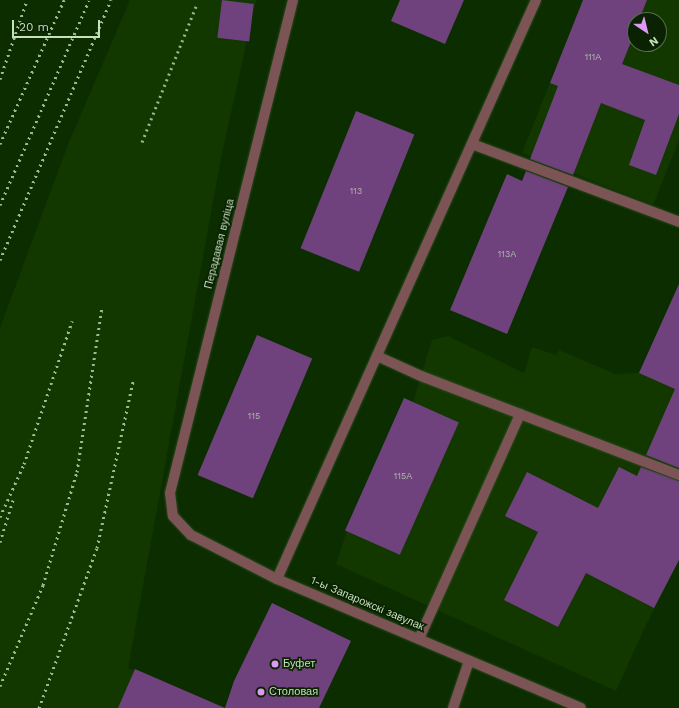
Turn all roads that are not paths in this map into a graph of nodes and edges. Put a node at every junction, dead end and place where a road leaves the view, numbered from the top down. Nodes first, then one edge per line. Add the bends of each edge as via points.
1 (293, 0) edge
2 (536, 0) edge
3 (472, 144) junction
4 (679, 222) edge
5 (377, 356) junction
6 (520, 414) junction
7 (679, 475) edge
8 (170, 493) joint
9 (277, 579) junction
10 (419, 639) junction
11 (469, 660) junction
12 (453, 708) edge
13 (582, 708) edge

1 - 8 street, Перадавая вуліца
2 - 3 street
3 - 4 street
3 - 5 street
5 - 6 street
5 - 9 street
6 - 7 street
6 - 10 street
8 - 9 street, 1-ы Запарожскі завулак via 173,516 191,535
9 - 10 street, 1-ы Запарожскі завулак
10 - 11 street, 1-ы Запарожскі завулак
11 - 12 street
11 - 13 street, 1-ы Запарожскі завулак

